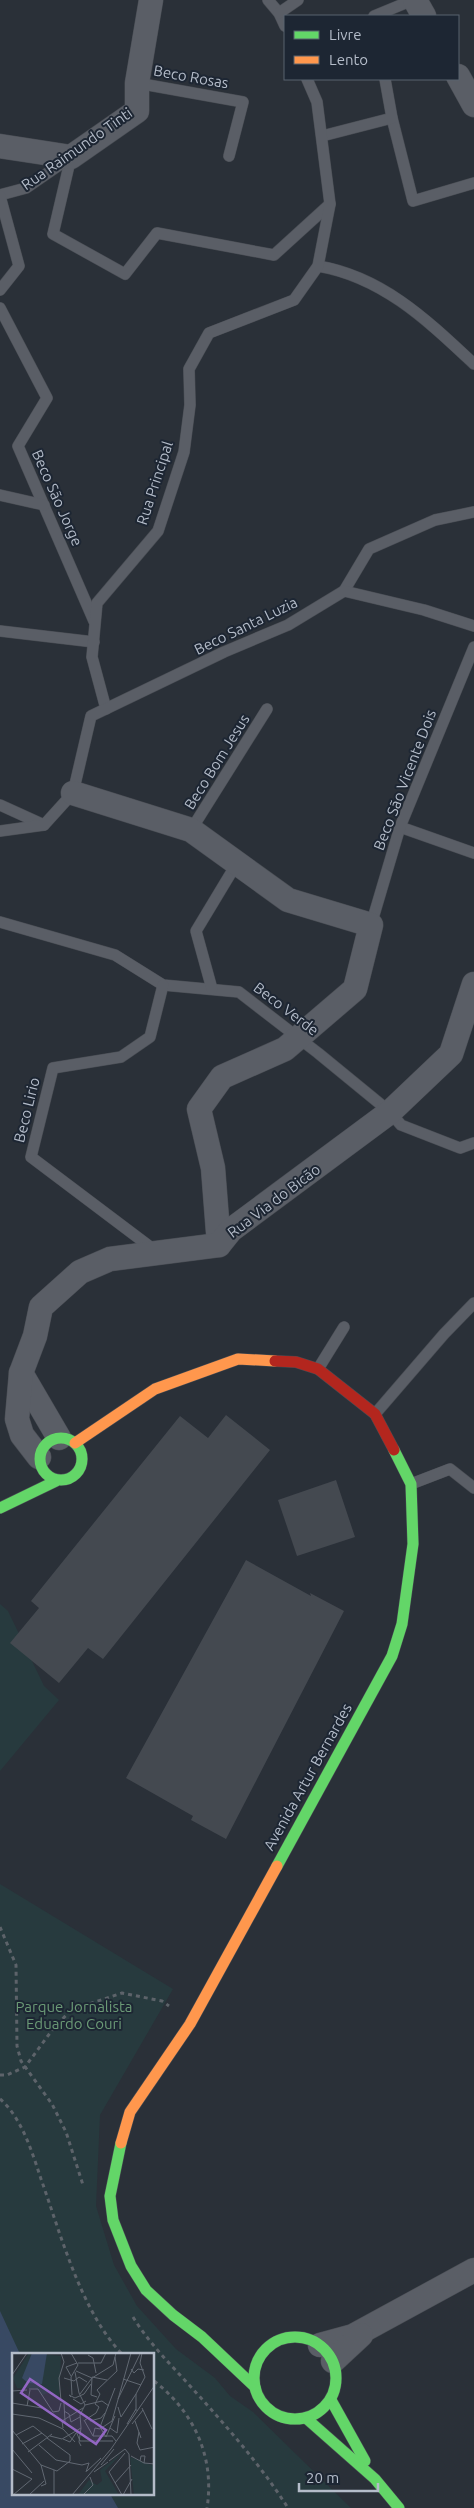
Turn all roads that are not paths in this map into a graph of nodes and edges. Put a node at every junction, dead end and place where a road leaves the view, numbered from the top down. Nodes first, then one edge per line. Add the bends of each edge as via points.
1 (151, 0) edge
2 (268, 0) edge
3 (298, 0) edge
4 (414, 0) edge
5 (279, 12) junction
6 (376, 15) edge
7 (423, 15) edge
8 (284, 24) edge
9 (459, 78) edge
10 (307, 80) edge
11 (385, 80) edge
12 (137, 82) junction
13 (474, 105) edge
14 (392, 118) junction
15 (322, 136) junction
16 (0, 146) edge
17 (229, 156) dead end
18 (71, 157) junction
19 (474, 183) edge
20 (0, 195) edge
21 (330, 204) junction
22 (318, 266) junction
23 (0, 290) edge
24 (0, 308) edge
25 (474, 364) edge
26 (0, 495) edge
27 (44, 505) junction
28 (474, 512) edge
29 (344, 591) junction
30 (95, 623) junction
31 (474, 626) edge
32 (0, 632) edge
33 (94, 642) junction
34 (474, 647) edge
35 (106, 709) junction
36 (267, 709) dead end
37 (74, 793) junction
38 (0, 804) edge
39 (44, 825) junction
40 (400, 828) junction
41 (191, 830) junction
42 (0, 831) edge
43 (474, 854) edge
44 (237, 863) junction
45 (0, 922) edge
46 (371, 925) junction
47 (474, 984) edge
48 (163, 985) junction
49 (212, 990) junction
50 (297, 1036) junction
51 (390, 1112) junction
52 (474, 1143) edge
53 (219, 1244) junction
54 (158, 1253) junction
55 (474, 1303) edge
56 (344, 1327) dead end
57 (318, 1369) junction
58 (21, 1373) junction
59 (155, 1389) junction
60 (375, 1414) junction
61 (67, 1440) junction
62 (89, 1449) junction
63 (35, 1470) junction
64 (56, 1481) junction
65 (411, 1484) junction
66 (474, 1488) edge
67 (0, 1507) edge
68 (474, 2270) edge
69 (202, 2337) junction
70 (234, 2350) dead end
71 (327, 2353) junction
72 (254, 2387) junction
73 (331, 2400) junction
74 (307, 2418) junction
75 (375, 2479) junction
76 (399, 2508) edge

1 - 12 street, Rua Raimundo Tinti
2 - 5 lane
3 - 5 lane
4 - 6 lane
4 - 7 street
5 - 8 lane
9 - 13 street
10 - 15 lane, Rua Principal via 317,102
11 - 14 lane
12 - 17 lane, Beco Rosas via 243,102
12 - 18 street, Rua Raimundo Tinti via 137,111
14 - 15 lane
14 - 19 lane via 412,201
15 - 21 lane, Rua Principal
16 - 18 street
18 - 20 lane, Rua Raimundo Tinti via 26,188
18 - 21 lane via 53,234 125,274 157,233 274,255
20 - 23 lane via 19,266
21 - 22 lane, Rua Principal
22 - 25 lane via 343,270 405,302
22 - 30 lane, Rua Principal via 294,300 209,333 189,369 190,405 184,452 158,530 97,603
24 - 27 lane, Beco São Jorge via 47,398 18,446
26 - 27 lane
27 - 30 lane, Beco São Jorge
28 - 29 lane via 435,520 369,549
29 - 31 lane
29 - 35 lane, Beco Santa Luzia via 288,625
30 - 33 lane, Rua Principal
32 - 33 lane
33 - 35 lane, Rua Principal via 92,657
34 - 40 lane, Beco São Vicente Dois
35 - 37 lane, Beco Santa Luzia via 91,716
36 - 41 lane, Beco Bom Jesus
37 - 39 lane
37 - 41 street
38 - 39 lane
39 - 42 lane
40 - 43 lane
40 - 46 lane, Beco São Vicente Dois
41 - 44 street
44 - 46 street via 288,900
44 - 49 lane via 196,932
45 - 48 lane, Beco Verde via 115,955
46 - 50 street via 356,989
47 - 51 street, Rua Via do Bicão via 451,1054
48 - 49 lane, Beco Verde
48 - 54 lane, Beco Lirio via 150,1037 121,1057 53,1068 30,1157
49 - 50 lane, Beco Verde via 239,992
50 - 51 lane, Beco Verde
50 - 53 street via 285,1049 222,1078 199,1109 213,1168
51 - 52 lane, Beco Verde via 401,1124 460,1148
51 - 53 street, Rua Via do Bicão via 232,1230
53 - 54 street, Rua Via do Bicão
54 - 58 street, Rua Via do Bicão via 110,1258 80,1272 40,1307 35,1336
55 - 60 lane
56 - 57 lane
57 - 59 street, Avenida Artur Bernardes via 296,1362 238,1359
57 - 60 street, Avenida Artur Bernardes
58 - 61 street
58 - 63 street, Rua Via do Bicão via 17,1419
59 - 61 street, Avenida Artur Bernardes
59 - 62 street, Avenida Artur Bernardes
60 - 65 street, Avenida Artur Bernardes
61 - 62 street
61 - 63 street via 50,1440 42,1448
62 - 64 street via 76,1475
63 - 64 street
63 - 67 street
64 - 67 street
65 - 66 lane via 450,1469
65 - 69 street, Avenida Artur Bernardes via 413,1544 402,1624 392,1656 190,2024 130,2112 116,2160 110,2196 120,2243 141,2282 173,2315
68 - 71 street
69 - 70 street, Avenida Artur Bernardes
69 - 72 street, Avenida Artur Bernardes
71 - 72 street via 309,2339 285,2338 274,2342 254,2359
71 - 73 street via 337,2374
72 - 74 street via 268,2410 287,2419
73 - 74 street via 321,2412
73 - 75 street
74 - 75 street
75 - 76 street

